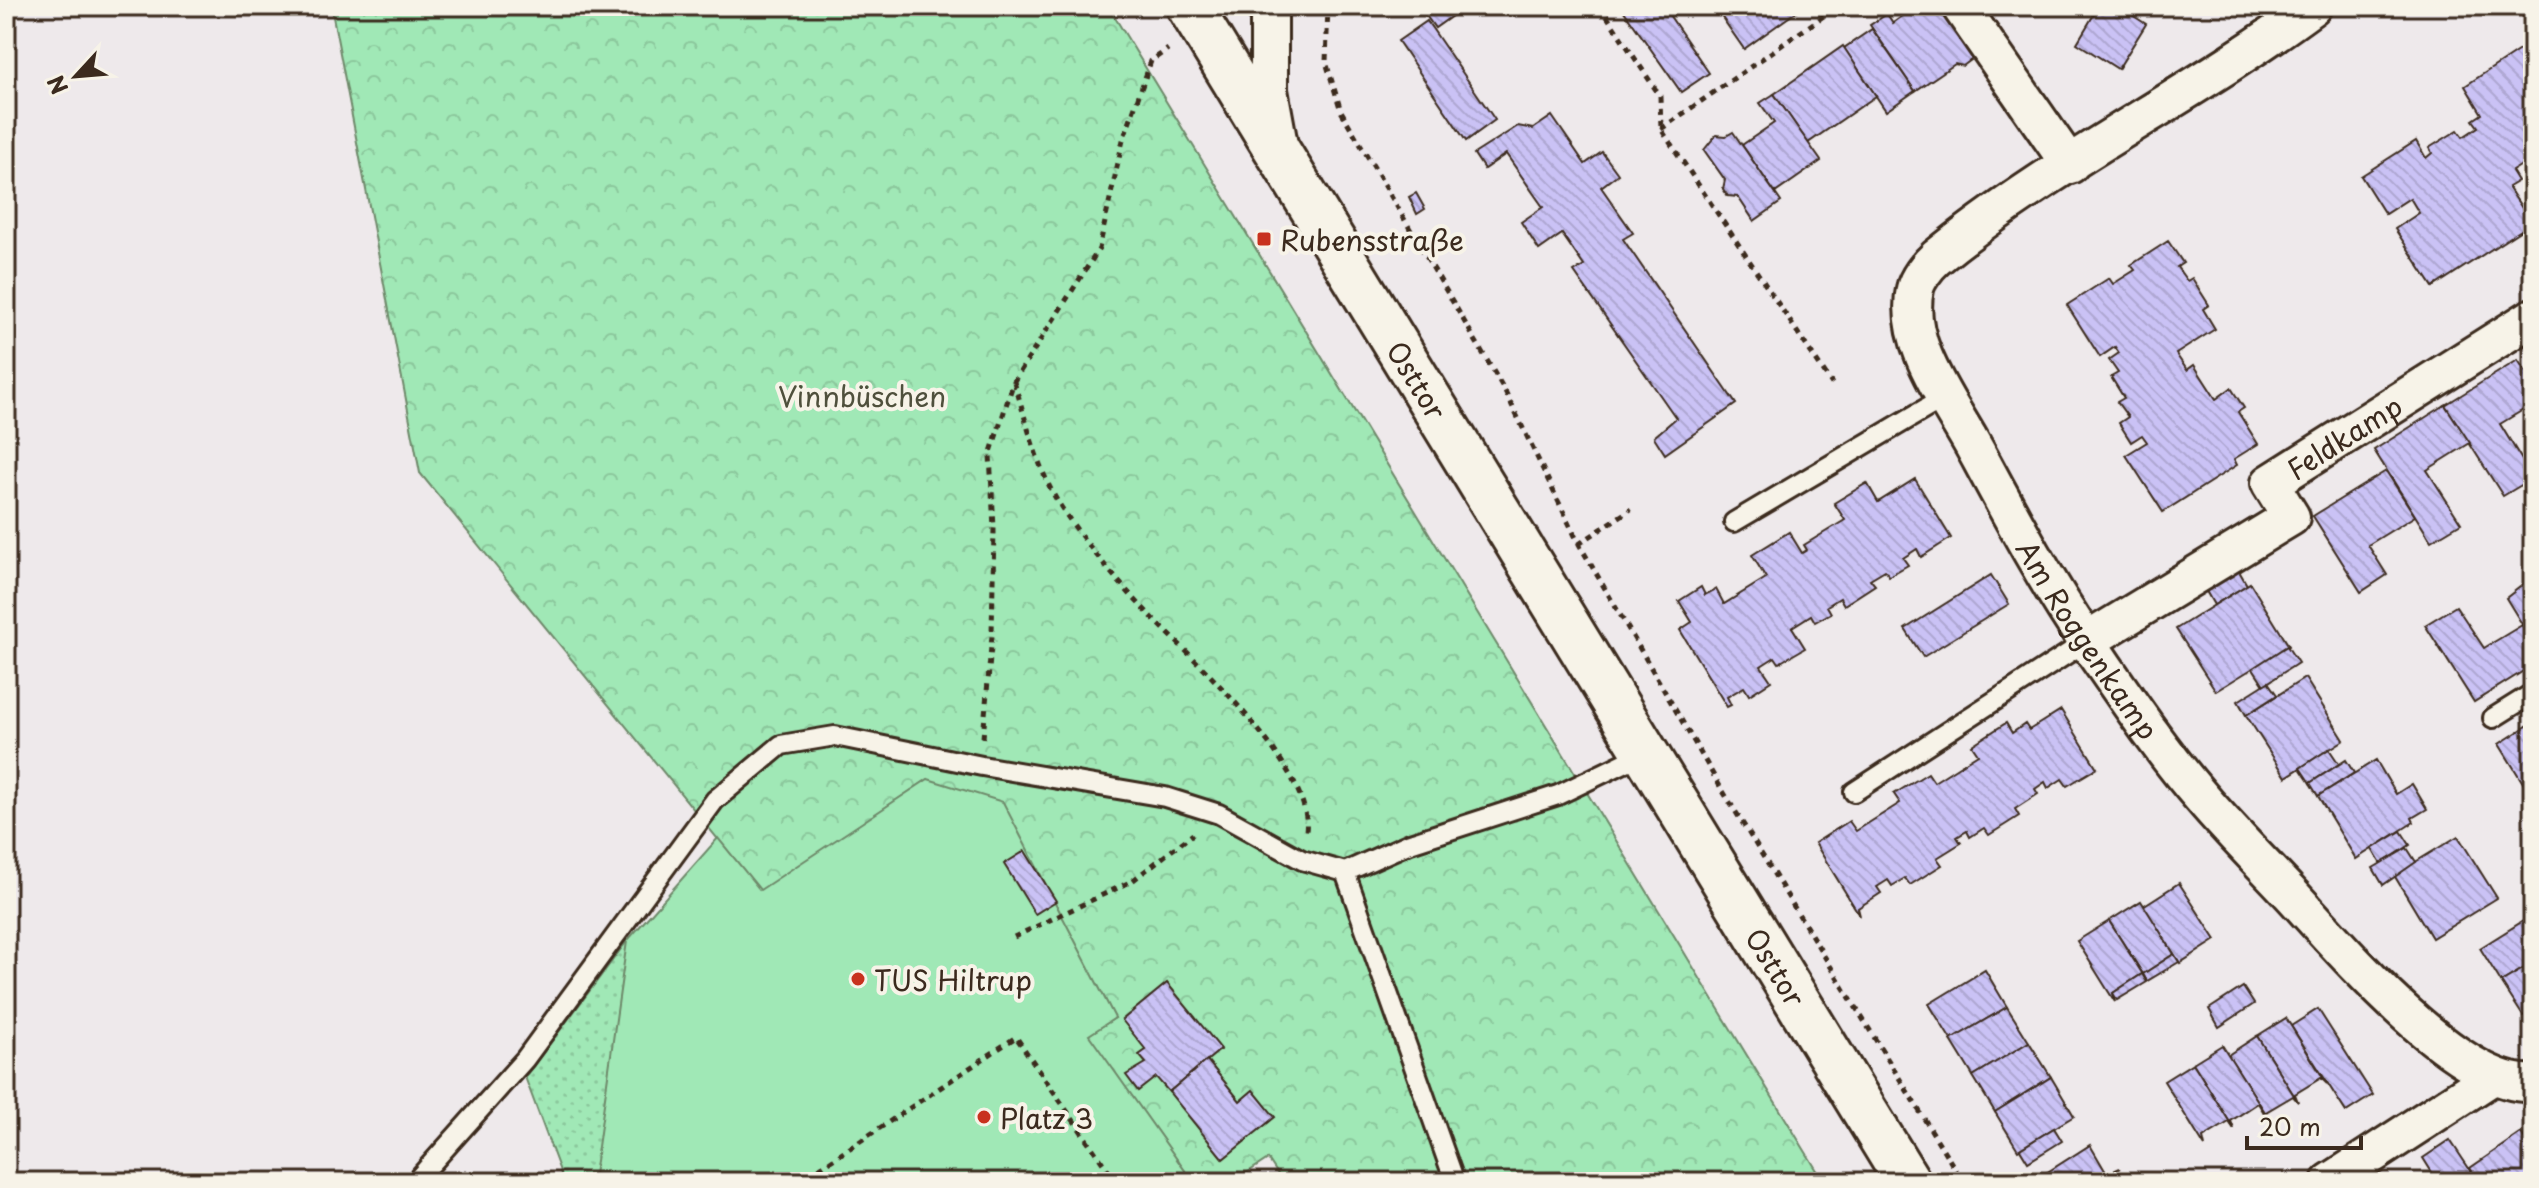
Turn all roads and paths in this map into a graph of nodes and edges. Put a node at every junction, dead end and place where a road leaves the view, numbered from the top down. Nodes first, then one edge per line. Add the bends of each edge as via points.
1 (1269, 6) edge
2 (1328, 6) edge
3 (1600, 6) edge
4 (1838, 6) edge
5 (1960, 6) edge
6 (2313, 6) edge
7 (1196, 16) edge
8 (1661, 129) junction
9 (1281, 155) junction
10 (2070, 165) junction
11 (2533, 317) edge
12 (1014, 381) junction
13 (1832, 384) dead end
14 (1947, 396) junction
15 (1631, 509) dead end
16 (1734, 522) dead end
17 (1579, 544) junction
18 (2087, 641) junction
19 (2533, 693) edge
20 (2493, 718) dead end
21 (1645, 753) junction
22 (982, 766) junction
23 (1854, 792) dead end
24 (1219, 814) junction
25 (1302, 860) junction
26 (1345, 872) junction
27 (1014, 937) dead end
28 (2493, 1076) junction
29 (2533, 1083) edge
30 (415, 1182) edge
31 (799, 1182) edge
32 (1116, 1182) edge
33 (1455, 1182) edge
34 (1908, 1182) edge
35 (1963, 1182) edge
36 (2330, 1182) edge

1 - 9 street via 1269,90
2 - 17 path via 1326,62 1341,111 1505,391
3 - 8 path via 1660,96
4 - 8 path
5 - 10 street
6 - 10 street, Am Roggenkamp
7 - 9 main road, Osttor
7 - 12 path via 1151,61 1123,140 1099,249
8 - 13 path
9 - 21 main road, Osttor
10 - 14 street, Am Roggenkamp via 1932,261 1915,286 1913,326
11 - 18 street, Feldkamp via 2270,483 2291,517
12 - 22 path via 990,455 993,605
12 - 25 path via 1041,467 1058,502 1139,604 1232,697 1300,790 1307,823
14 - 16 lane
14 - 18 street, Am Roggenkamp
15 - 17 path
17 - 35 path via 1718,783
18 - 23 lane
18 - 28 street, Am Roggenkamp via 2200,796 2373,982 2417,1023
19 - 20 lane
21 - 26 lane via 1558,795 1410,843
21 - 34 main road, Osttor
22 - 24 lane via 1165,797
22 - 30 lane via 835,736 781,745 715,800 525,1059
24 - 25 lane
24 - 27 path via 1132,881
25 - 26 lane
26 - 33 lane
28 - 29 street, Am Roggenkamp via 2516,1085
28 - 36 street
31 - 32 path via 1016,1037

